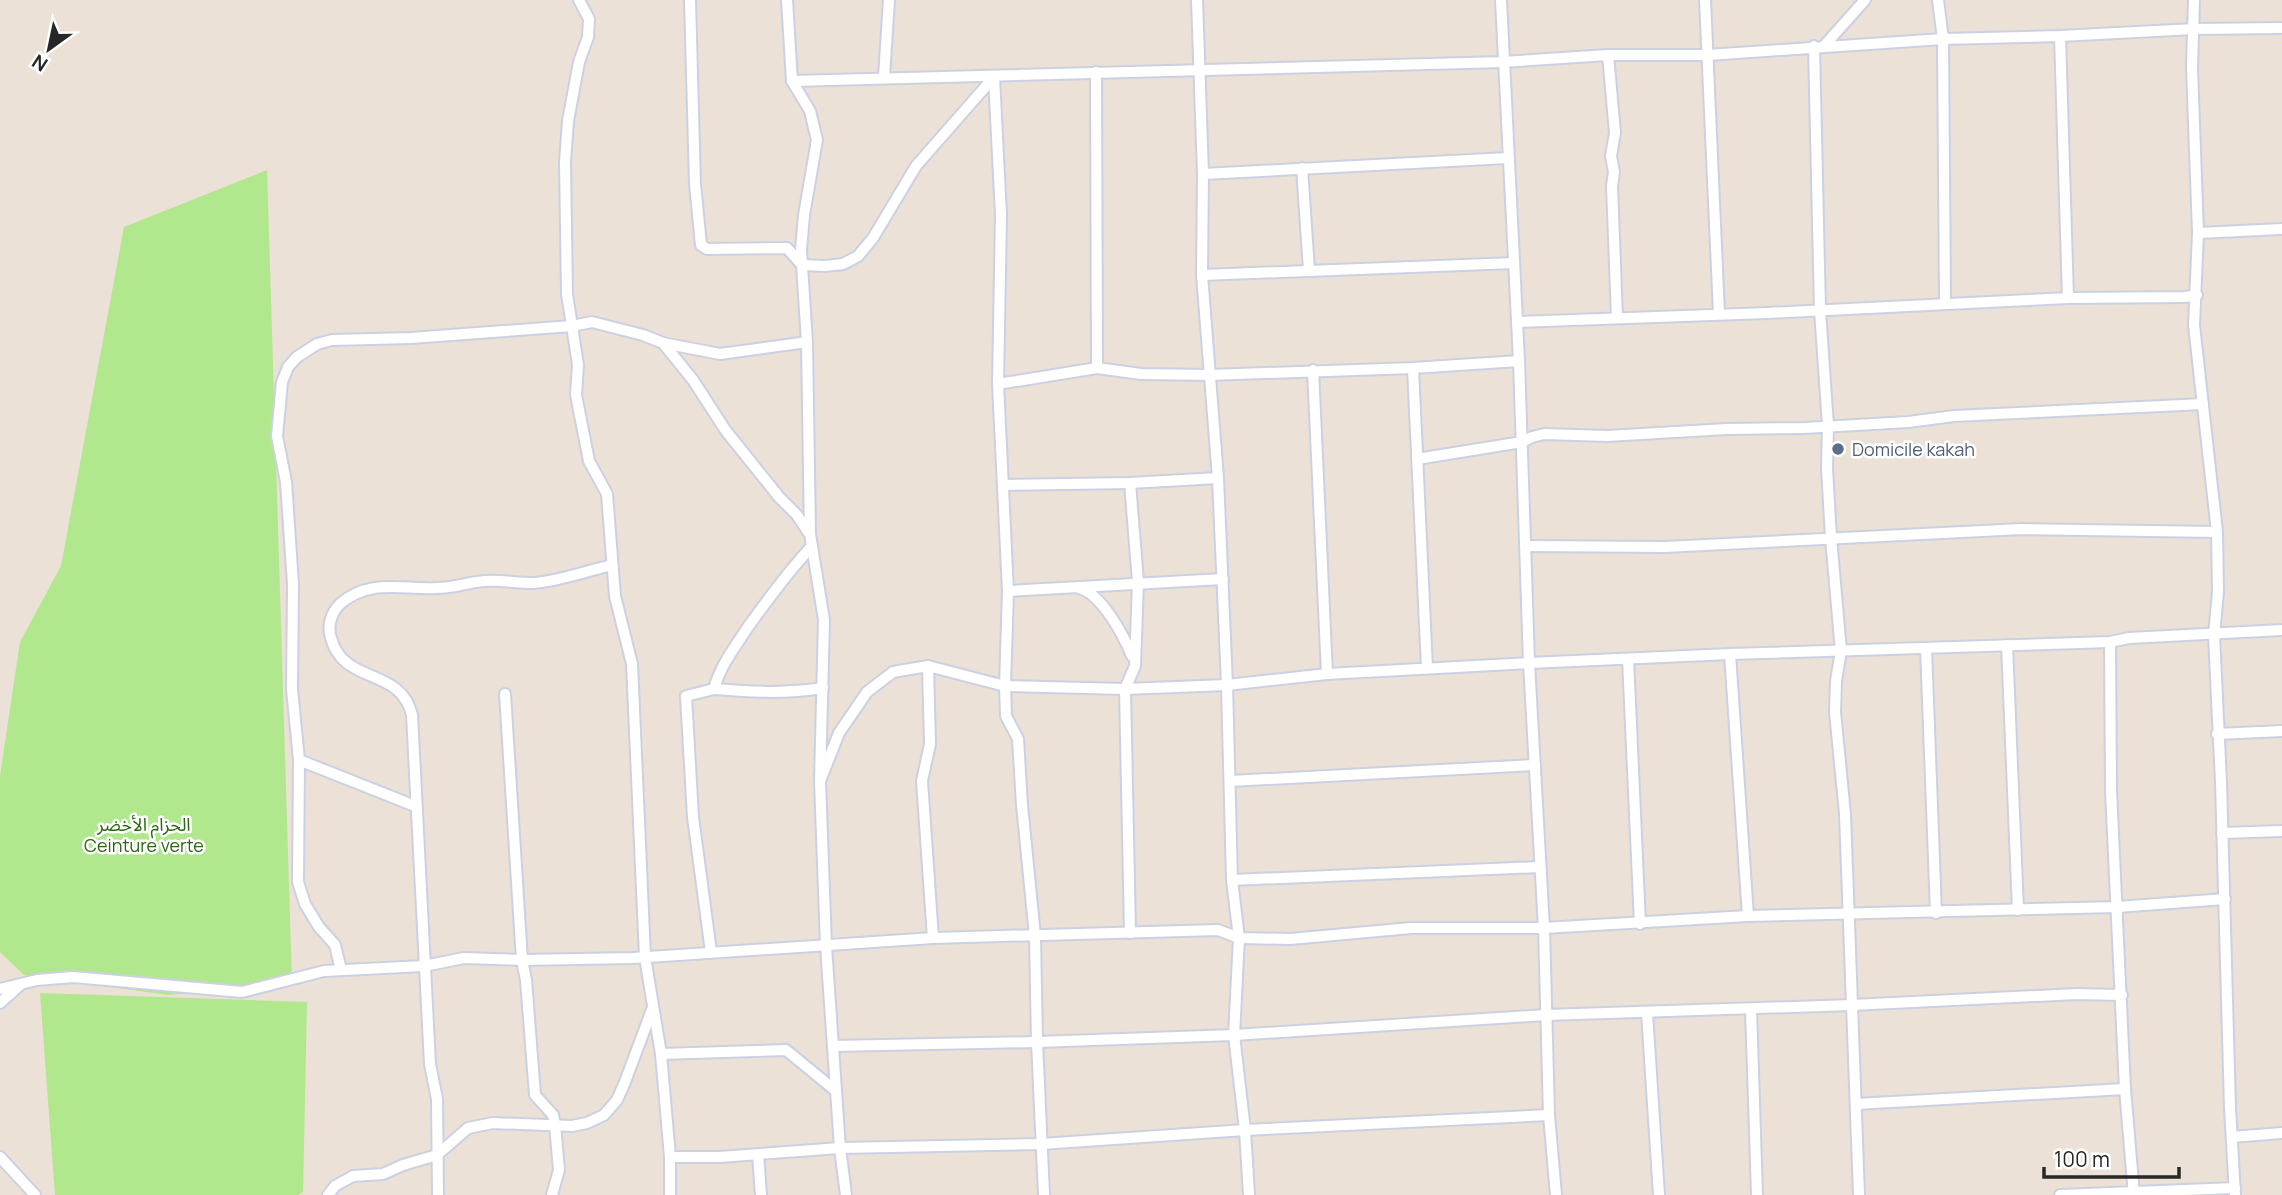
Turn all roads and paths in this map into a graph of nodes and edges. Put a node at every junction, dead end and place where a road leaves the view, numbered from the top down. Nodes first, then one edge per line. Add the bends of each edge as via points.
1 (579, 0) edge
2 (690, 0) edge
3 (787, 0) edge
4 (889, 0) edge
5 (1197, 0) edge
6 (1501, 0) edge
7 (1704, 0) edge
8 (1865, 0) edge
9 (1938, 0) edge
10 (2194, 0) edge
11 (2193, 29) junction
12 (2282, 29) edge
13 (2060, 36) junction
14 (1943, 38) junction
15 (1819, 46) junction
16 (1608, 55) junction
17 (1708, 55) junction
18 (1503, 62) junction
19 (1201, 69) junction
20 (1096, 72) junction
21 (884, 77) junction
22 (993, 77) junction
23 (792, 81) junction
24 (1508, 158) junction
25 (1302, 168) junction
26 (1203, 174) junction
27 (2282, 229) edge
28 (2198, 233) junction
29 (1514, 263) junction
30 (802, 265) junction
31 (1309, 270) junction
32 (1202, 275) junction
33 (2197, 295) junction
34 (2068, 298) junction
35 (1945, 302) junction
36 (1820, 310) junction
37 (1719, 314) junction
38 (1617, 318) junction
39 (1517, 322) junction
40 (572, 326) junction
41 (807, 342) junction
42 (663, 343) junction
43 (1519, 361) junction
44 (1097, 368) junction
45 (1413, 368) junction
46 (1313, 370) junction
47 (1209, 374) junction
48 (998, 384) junction
49 (2203, 404) junction
50 (1828, 426) junction
51 (1522, 442) junction
52 (1417, 459) junction
53 (1218, 478) junction
54 (1130, 483) junction
55 (1004, 485) junction
56 (2217, 532) junction
57 (810, 534) junction
58 (1831, 538) junction
59 (812, 546) junction
60 (1526, 546) junction
61 (611, 565) junction
62 (1223, 579) junction
63 (1138, 582) junction
64 (1076, 587) junction
65 (1008, 591) junction
66 (2282, 630) edge
67 (2214, 635) junction
68 (2110, 642) junction
69 (2007, 645) junction
70 (1926, 649) junction
71 (1841, 651) junction
72 (1730, 654) junction
73 (1133, 658) junction
74 (1628, 659) junction
75 (1529, 663) junction
76 (928, 666) junction
77 (1427, 668) junction
78 (1327, 674) junction
79 (1227, 685) junction
80 (1005, 686) junction
81 (822, 688) junction
82 (714, 689) junction
83 (1125, 689) junction
84 (505, 694) dead end
85 (2282, 731) edge
86 (2217, 734) junction
87 (299, 760) junction
88 (1535, 765) junction
89 (820, 781) junction
90 (1230, 781) junction
91 (415, 806) junction
92 (2282, 831) edge
93 (2222, 834) junction
94 (1540, 867) junction
95 (1232, 880) junction
96 (2225, 899) junction
97 (2117, 907) junction
98 (2018, 910) junction
99 (1936, 913) junction
100 (1848, 915) junction
101 (1748, 916) junction
102 (1640, 923) junction
103 (1544, 928) junction
104 (1130, 933) junction
105 (1035, 936) junction
106 (933, 938) junction
107 (1239, 938) junction
108 (826, 946) junction
109 (711, 952) junction
110 (645, 957) junction
111 (522, 960) junction
112 (424, 966) junction
113 (341, 970) junction
114 (22, 983) junction
115 (0, 989) edge
116 (2122, 995) junction
117 (0, 1003) edge
118 (653, 1004) junction
119 (1852, 1006) junction
120 (1751, 1009) junction
121 (1647, 1013) junction
122 (1545, 1015) junction
123 (1234, 1035) junction
124 (1037, 1042) junction
125 (833, 1046) junction
126 (661, 1054) junction
127 (2125, 1090) junction
128 (836, 1091) junction
129 (1856, 1104) junction
130 (1549, 1115) junction
131 (555, 1125) junction
132 (1245, 1130) junction
133 (2282, 1133) edge
134 (2232, 1137) junction
135 (1041, 1144) junction
136 (840, 1148) junction
137 (758, 1154) junction
138 (437, 1155) junction
139 (0, 1157) edge
140 (670, 1157) junction
141 (2235, 1191) edge
142 (2134, 1193) edge
143 (35, 1195) edge
144 (328, 1195) edge
145 (438, 1195) edge
146 (552, 1195) edge
147 (670, 1195) edge
148 (761, 1195) edge
149 (846, 1195) edge
150 (1044, 1195) edge
151 (1249, 1195) edge
152 (1556, 1195) edge
153 (1658, 1195) edge
154 (1757, 1195) edge
155 (1859, 1195) edge
156 (2060, 1195) edge

1 - 40 street via 589,19 588,37 573,86 565,162 567,294
2 - 30 street via 701,245 707,249 787,248
3 - 23 street
4 - 21 street
5 - 19 street
6 - 18 street
7 - 17 street
8 - 15 street
9 - 14 street
10 - 11 street
11 - 12 street
11 - 13 street
11 - 28 street
13 - 14 street
13 - 34 street
14 - 15 street
14 - 35 street
15 - 17 street
15 - 36 street
16 - 17 street
16 - 18 street
16 - 38 street via 1615,133 1611,156
17 - 37 street
18 - 19 street
18 - 24 street
19 - 20 street
19 - 26 street
20 - 22 street
20 - 44 street
21 - 22 street
21 - 23 street
22 - 30 street via 916,166 858,256 843,264
22 - 48 street via 1001,215
23 - 30 street via 810,111 817,139 803,215
24 - 25 street
24 - 29 street
25 - 26 street
25 - 31 street
26 - 32 street
27 - 28 street
28 - 33 street
29 - 31 street
29 - 39 street
30 - 41 street
31 - 32 street
32 - 47 street
33 - 34 street
33 - 49 street via 2194,325
34 - 35 street
35 - 36 street
36 - 37 street
36 - 50 street
37 - 38 street
38 - 39 street
39 - 43 street
40 - 42 street via 592,322
40 - 61 street via 578,365 576,395 589,461 607,494
40 - 87 street via 332,340 317,344 288,366 277,436 286,482 293,584 292,689
41 - 42 street via 720,354
41 - 57 street
42 - 57 street via 726,431
43 - 45 street
43 - 51 street
44 - 47 street via 1141,374
44 - 48 street
45 - 46 street
45 - 52 street
46 - 47 street
46 - 78 street
47 - 53 street
48 - 55 street
49 - 50 street
49 - 56 street
50 - 51 street via 1615,436 1544,434
50 - 58 street
51 - 52 street
51 - 60 street
52 - 77 street
53 - 54 street
53 - 62 street
54 - 55 street
54 - 63 street
55 - 65 street
56 - 58 street via 2022,529
56 - 67 street
57 - 59 street
58 - 60 street via 1665,547
58 - 71 street
59 - 81 street via 824,620
59 - 82 street via 780,581 738,642
60 - 75 street
61 - 91 street via 536,583 377,587 354,594 336,608 329,632 339,654 358,671 394,686 408,701
61 - 110 street via 632,664
62 - 63 street
62 - 79 street
63 - 64 street
63 - 73 street
64 - 65 street
64 - 73 street via 1088,590 1120,628
65 - 80 street
66 - 67 street
67 - 68 street
67 - 86 street
68 - 69 street
68 - 97 street
69 - 70 street
69 - 98 street
70 - 71 street
70 - 99 street
71 - 72 street
71 - 100 street via 1835,712
72 - 74 street
72 - 101 street
73 - 83 street via 1135,666
74 - 75 street
74 - 102 street
75 - 77 street
75 - 88 street
76 - 80 street
76 - 89 street via 893,671 867,692 839,733
76 - 106 street via 930,744 922,781
77 - 78 street
78 - 79 street
79 - 83 street
79 - 90 street
80 - 83 street
80 - 105 street via 1006,716 1018,739
81 - 82 street via 791,693
81 - 89 street
82 - 109 street via 686,696 693,817
83 - 104 street
84 - 111 street
85 - 86 street
86 - 93 street
87 - 91 street
87 - 113 street via 298,882 304,904 335,945
88 - 90 street
88 - 94 street
89 - 108 street
90 - 95 street
91 - 112 street
92 - 93 street
93 - 96 street
94 - 95 street
94 - 103 street
95 - 107 street
96 - 97 street
96 - 134 street
97 - 98 street
97 - 116 street
98 - 99 street
99 - 100 street
100 - 101 street
100 - 119 street
101 - 102 street
102 - 103 street
103 - 107 street via 1411,928 1290,939
103 - 122 street
104 - 105 street
104 - 107 street via 1218,930
105 - 106 street
105 - 124 street
106 - 108 street
107 - 123 street
108 - 109 street
108 - 125 street
109 - 110 street
110 - 111 street
110 - 118 street
111 - 112 street via 464,958
111 - 131 street via 536,1094 553,1115
112 - 113 street
112 - 138 street via 430,1064 437,1099
113 - 114 street via 242,992 74,977
114 - 115 street
114 - 117 street
116 - 119 street
116 - 127 street
118 - 126 street
118 - 131 street via 617,1100 604,1115 587,1123
119 - 120 street
119 - 129 street
120 - 121 street
120 - 154 street
121 - 122 street
121 - 153 street
122 - 123 street
122 - 130 street
123 - 124 street
123 - 132 street
124 - 125 street
124 - 135 street
125 - 128 street
126 - 128 street via 786,1050
126 - 140 street
127 - 129 street
127 - 142 street
128 - 136 street
129 - 155 street
130 - 132 street
130 - 152 street
131 - 138 street via 493,1123 468,1128
131 - 146 street via 559,1170
132 - 135 street
132 - 151 street
133 - 134 street
134 - 141 street
135 - 136 street
135 - 150 street
136 - 137 street
136 - 149 street
137 - 140 street
137 - 148 street
138 - 144 street via 383,1174 353,1176
138 - 145 street
139 - 143 street
140 - 147 street
141 - 142 street
142 - 156 street

